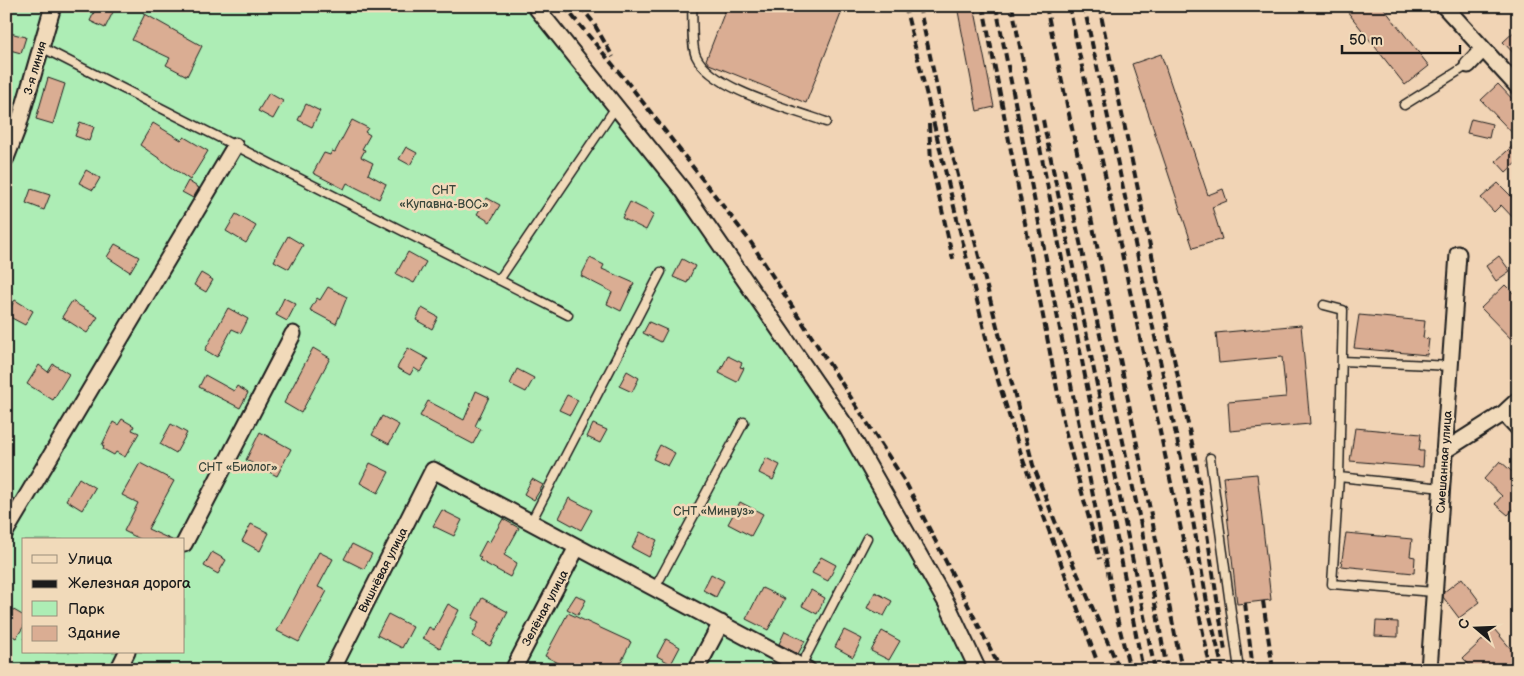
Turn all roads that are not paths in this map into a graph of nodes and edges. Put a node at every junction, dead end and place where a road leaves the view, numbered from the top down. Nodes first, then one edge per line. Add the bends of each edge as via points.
1 (53, 6) edge
2 (535, 6) edge
3 (692, 6) edge
4 (1444, 6) edge
5 (41, 47) junction
6 (1483, 49) junction
7 (1468, 65) joint
8 (1518, 87) edge
9 (1404, 105) dead end
10 (616, 106) junction
11 (826, 122) dead end
12 (235, 146) junction
13 (6, 158) edge
14 (1458, 254) dead end
15 (661, 272) dead end
16 (499, 280) junction
17 (1324, 305) dead end
18 (568, 315) dead end
19 (293, 334) dead end
20 (1342, 361) junction
21 (1452, 366) junction
22 (1518, 400) edge
23 (1504, 413) junction
24 (744, 422) dead end
25 (1518, 428) edge
26 (1444, 451) junction
27 (1210, 458) dead end
28 (1339, 477) junction
29 (1442, 488) junction
30 (531, 522) junction
31 (6, 531) edge
32 (867, 538) dead end
33 (185, 542) edge
34 (577, 547) junction
35 (655, 588) junction
36 (1434, 592) junction
37 (721, 623) junction
38 (126, 654) edge
39 (804, 668) edge
40 (118, 670) edge
41 (332, 670) edge
42 (513, 670) edge
43 (696, 670) edge
44 (978, 670) edge
45 (1239, 670) edge
46 (1429, 670) edge

1 - 5 street, 3-я линия
2 - 10 street
3 - 11 lane via 695,54 704,69 730,87
4 - 6 street
5 - 12 lane
5 - 13 street, 3-я линия
6 - 7 street
6 - 8 street
7 - 9 lane
10 - 16 lane
10 - 44 street via 682,189 847,428 947,604
12 - 16 lane
12 - 31 street
14 - 21 street, Смешанная улица
15 - 30 lane
16 - 18 lane
17 - 20 lane via 1343,310
19 - 33 street
20 - 21 lane
20 - 28 lane
21 - 26 street, Смешанная улица
22 - 23 street
23 - 25 street
23 - 26 street
24 - 35 lane
26 - 29 street, Смешанная улица
27 - 45 lane
28 - 29 lane
28 - 36 lane via 1332,584
29 - 36 street, Смешанная улица
30 - 34 street
30 - 41 street, Вишнёвая улица via 433,470
32 - 39 lane
34 - 35 street
34 - 42 street, Зелёная улица
35 - 37 street
36 - 46 street, Смешанная улица
37 - 39 street
37 - 43 street
38 - 40 street

